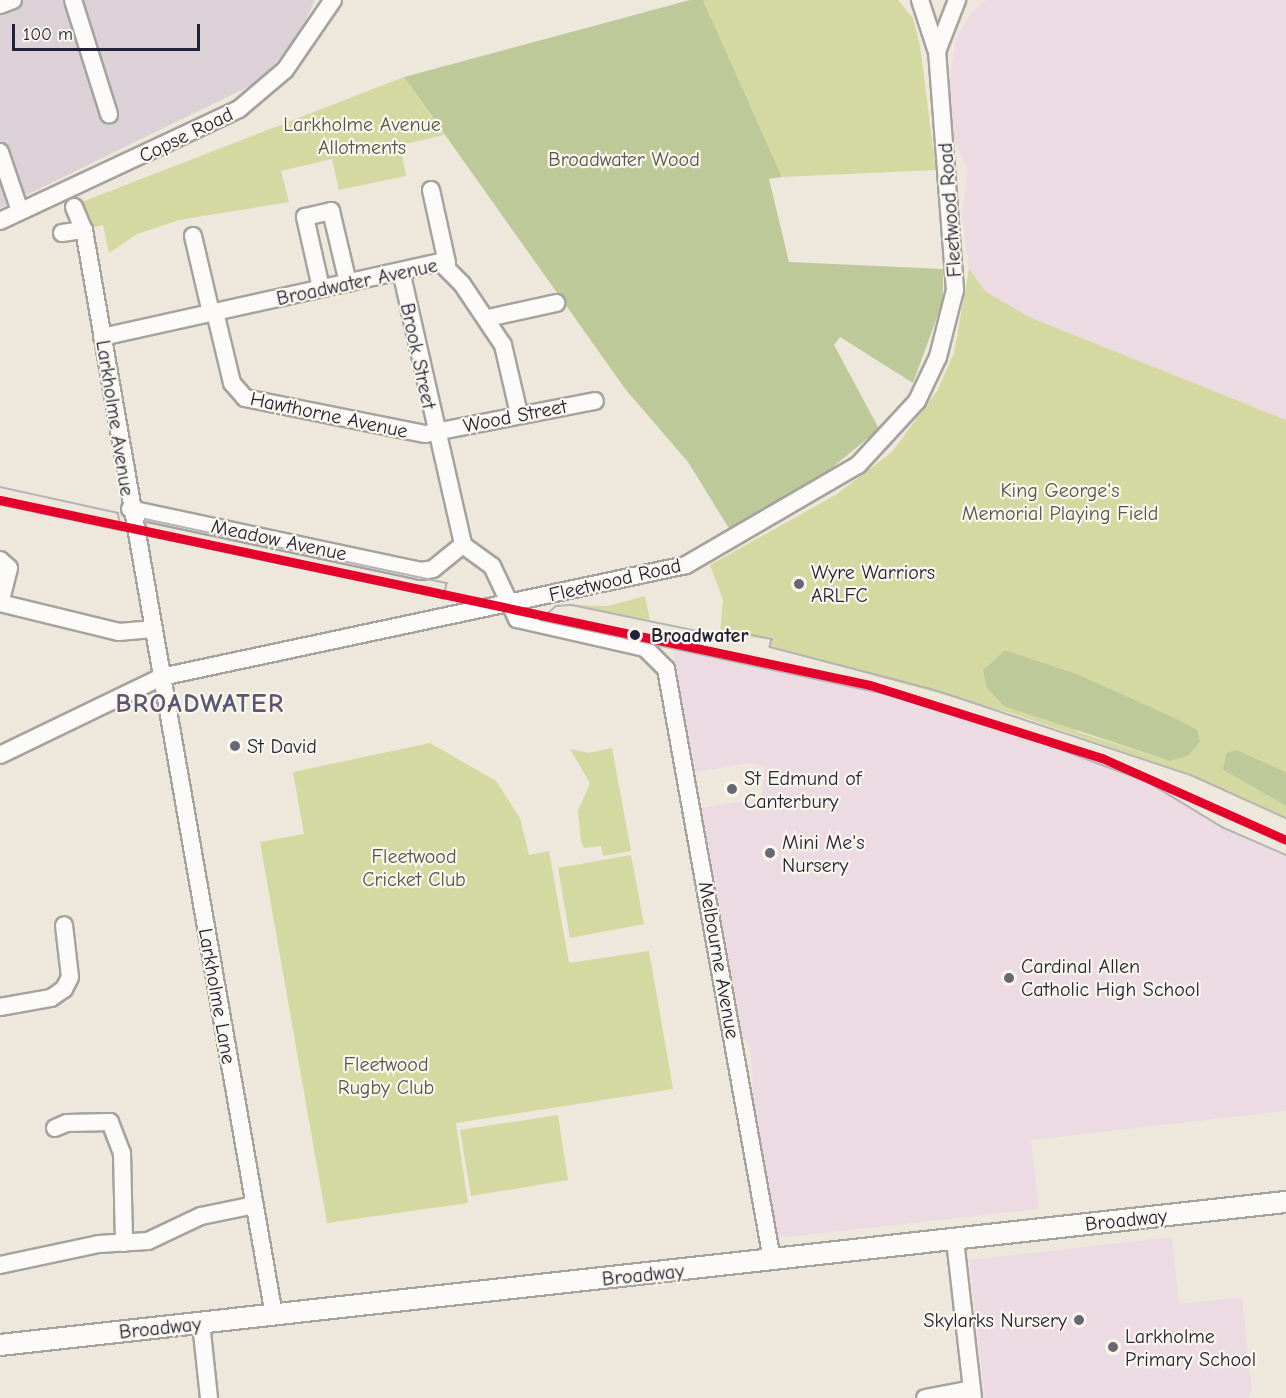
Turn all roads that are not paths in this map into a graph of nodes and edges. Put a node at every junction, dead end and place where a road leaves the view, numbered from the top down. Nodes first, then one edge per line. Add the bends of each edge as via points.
1 (13, 0) edge
2 (73, 0) edge
3 (333, 0) edge
4 (920, 0) edge
5 (957, 0) edge
6 (0, 5) edge
7 (937, 52) junction
8 (109, 114) dead end
9 (0, 152) edge
10 (431, 190) dead end
11 (74, 207) dead end
12 (20, 211) junction
13 (0, 221) edge
14 (84, 230) junction
15 (62, 233) dead end
16 (193, 236) dead end
17 (447, 263) junction
18 (401, 271) junction
19 (348, 283) junction
20 (321, 288) junction
21 (556, 303) dead end
22 (213, 312) junction
23 (488, 318) junction
24 (102, 337) junction
25 (595, 401) dead end
26 (519, 414) junction
27 (434, 433) junction
28 (130, 509) junction
29 (463, 545) junction
30 (0, 560) edge
31 (507, 602) junction
32 (0, 603) edge
33 (153, 629) junction
34 (161, 677) junction
35 (0, 755) edge
36 (64, 925) dead end
37 (0, 1006) edge
38 (56, 1128) dead end
39 (1286, 1202) edge
40 (254, 1205) junction
41 (955, 1240) junction
42 (124, 1243) junction
43 (772, 1260) junction
44 (0, 1265) edge
45 (274, 1315) junction
46 (201, 1323) junction
47 (0, 1345) edge
48 (972, 1394) edge
49 (209, 1398) edge
50 (925, 1398) edge

1 - 6 street
2 - 8 street
3 - 12 street, Copse Road via 285,69 239,109
4 - 7 street, Fleetwood Road
5 - 7 street, Fleetwood Road
7 - 31 street, Fleetwood Road via 956,290 938,357 900,425 858,465 824,488 686,565
9 - 12 street
10 - 17 street
11 - 14 street, Larkholme Avenue
12 - 13 street, Copse Road
14 - 15 street
14 - 24 street, Larkholme Avenue
16 - 22 street
17 - 18 street, Broadwater Avenue
17 - 23 street, Broadwater Avenue
18 - 19 street, Broadwater Avenue
18 - 27 street, Brook Street
19 - 20 street, Broadwater Avenue
19 - 20 street via 331,211 305,217
20 - 22 street, Broadwater Avenue
21 - 23 street
22 - 24 street, Broadwater Avenue
22 - 27 street, Hawthorne Avenue via 232,383 240,396
23 - 26 street, Broadwater Avenue via 503,345
24 - 28 street, Larkholme Avenue
25 - 26 street, Wood Street
26 - 27 street, Wood Street
27 - 29 street, Brook Street
28 - 29 street, Meadow Avenue via 428,571
28 - 33 street, Larkholme Avenue
29 - 31 street via 492,566
30 - 32 street via 9,568
31 - 34 street, Fleetwood Road
31 - 43 street, Melbourne Avenue via 517,619 645,648 662,661
32 - 33 street via 119,632
33 - 34 street, Larkholme Avenue
34 - 35 street, Fleetwood Road
34 - 40 street, Larkholme Lane
36 - 37 street via 70,977 64,988 51,998
38 - 42 street via 67,1123 110,1122 122,1154
39 - 41 main road, Broadway
40 - 42 street via 201,1216 148,1241
40 - 45 street, Larkholme Lane
41 - 43 main road, Broadway
41 - 48 street
42 - 44 street
43 - 45 main road, Broadway
45 - 46 main road, Broadway
46 - 47 main road, Broadway
46 - 49 street
48 - 50 street

